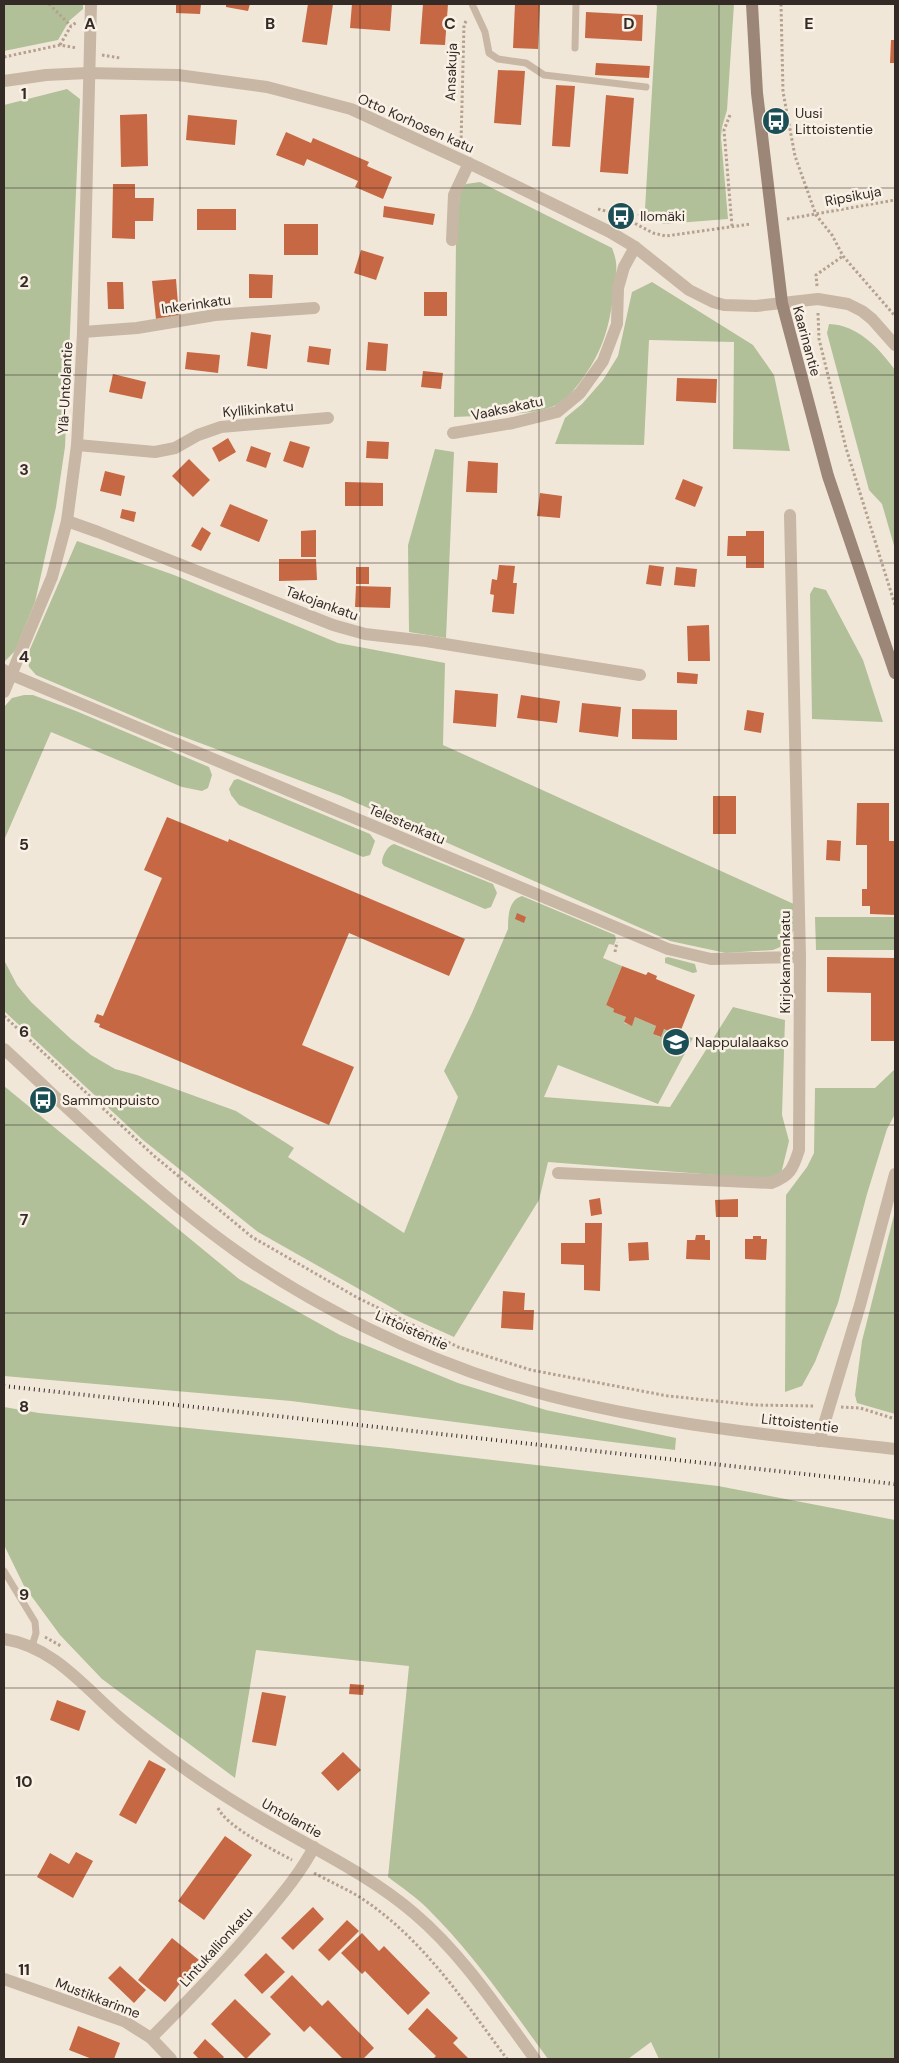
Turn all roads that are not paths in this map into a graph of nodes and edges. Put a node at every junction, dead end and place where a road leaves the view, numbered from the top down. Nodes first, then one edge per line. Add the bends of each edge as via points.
1 (472, 4) edge
2 (576, 4) edge
3 (752, 4) edge
4 (91, 8) edge
5 (575, 48) dead end
6 (88, 73) junction
7 (4, 81) edge
8 (646, 87) dead end
9 (469, 163) junction
10 (452, 240) dead end
11 (635, 248) junction
12 (782, 303) junction
13 (314, 308) dead end
14 (82, 332) junction
15 (895, 345) edge
16 (328, 418) dead end
17 (453, 433) dead end
18 (77, 445) junction
19 (790, 515) dead end
20 (67, 521) junction
21 (8, 673) edge
22 (895, 674) edge
23 (640, 675) dead end
24 (4, 692) edge
25 (800, 957) junction
26 (4, 1049) edge
27 (558, 1173) dead end
28 (895, 1174) edge
29 (819, 1441) junction
30 (895, 1449) edge
31 (4, 1571) edge
32 (4, 1638) edge
33 (32, 1646) junction
34 (314, 1847) junction
35 (4, 1979) edge
36 (151, 2038) junction
37 (171, 2059) edge
38 (535, 2059) edge

1 - 8 lane via 485,32 489,53 498,59 526,63 544,75
2 - 5 lane
3 - 12 main road, Kaarinantie via 757,93
4 - 6 street, Ylä-Untolantie
6 - 7 street, Otto Korhosen katu
6 - 9 street, Otto Korhosen katu via 221,80 307,96 351,109
6 - 14 street, Ylä-Untolantie
9 - 10 street via 454,195
9 - 11 street, Otto Korhosen katu via 610,232
11 - 12 street, Otto Korhosen katu via 689,290 713,302 742,306
11 - 17 street, Vaaksakatu via 624,267 618,288 616,324 603,361 580,393 557,412
12 - 15 street via 818,299 848,304 862,311
12 - 22 main road, Kaarinantie via 828,476
13 - 14 street, Inkerinkatu via 215,315 137,328
14 - 18 street, Ylä-Untolantie
16 - 18 street, Kyllikinkatu via 220,427 176,448 155,452
18 - 20 street, Ylä-Untolantie
19 - 25 street, Kirjokannenkatu
20 - 21 street, Ylä-Untolantie via 52,577
20 - 23 street, Takojankatu via 333,625 365,634
21 - 24 street, Ylä-Untolantie
21 - 25 street, Telestenkatu via 668,949 711,959
25 - 27 street, Kirjokannenkatu via 800,1150 793,1168 783,1178 772,1183
26 - 29 street, Littoistentie via 147,1181 236,1251 298,1290 404,1345 481,1375 553,1396 701,1425
28 - 29 street
29 - 30 street, Littoistentie
31 - 33 lane via 35,1622
32 - 33 street, Untolantie
33 - 34 street, Untolantie via 62,1664 120,1718 221,1794
34 - 36 street, Lintukallionkatu via 303,1867 236,1949
34 - 38 street, Untolantie via 380,1886 416,1914 462,1961
35 - 36 street, Mustikkarinne via 124,2022
36 - 37 street

